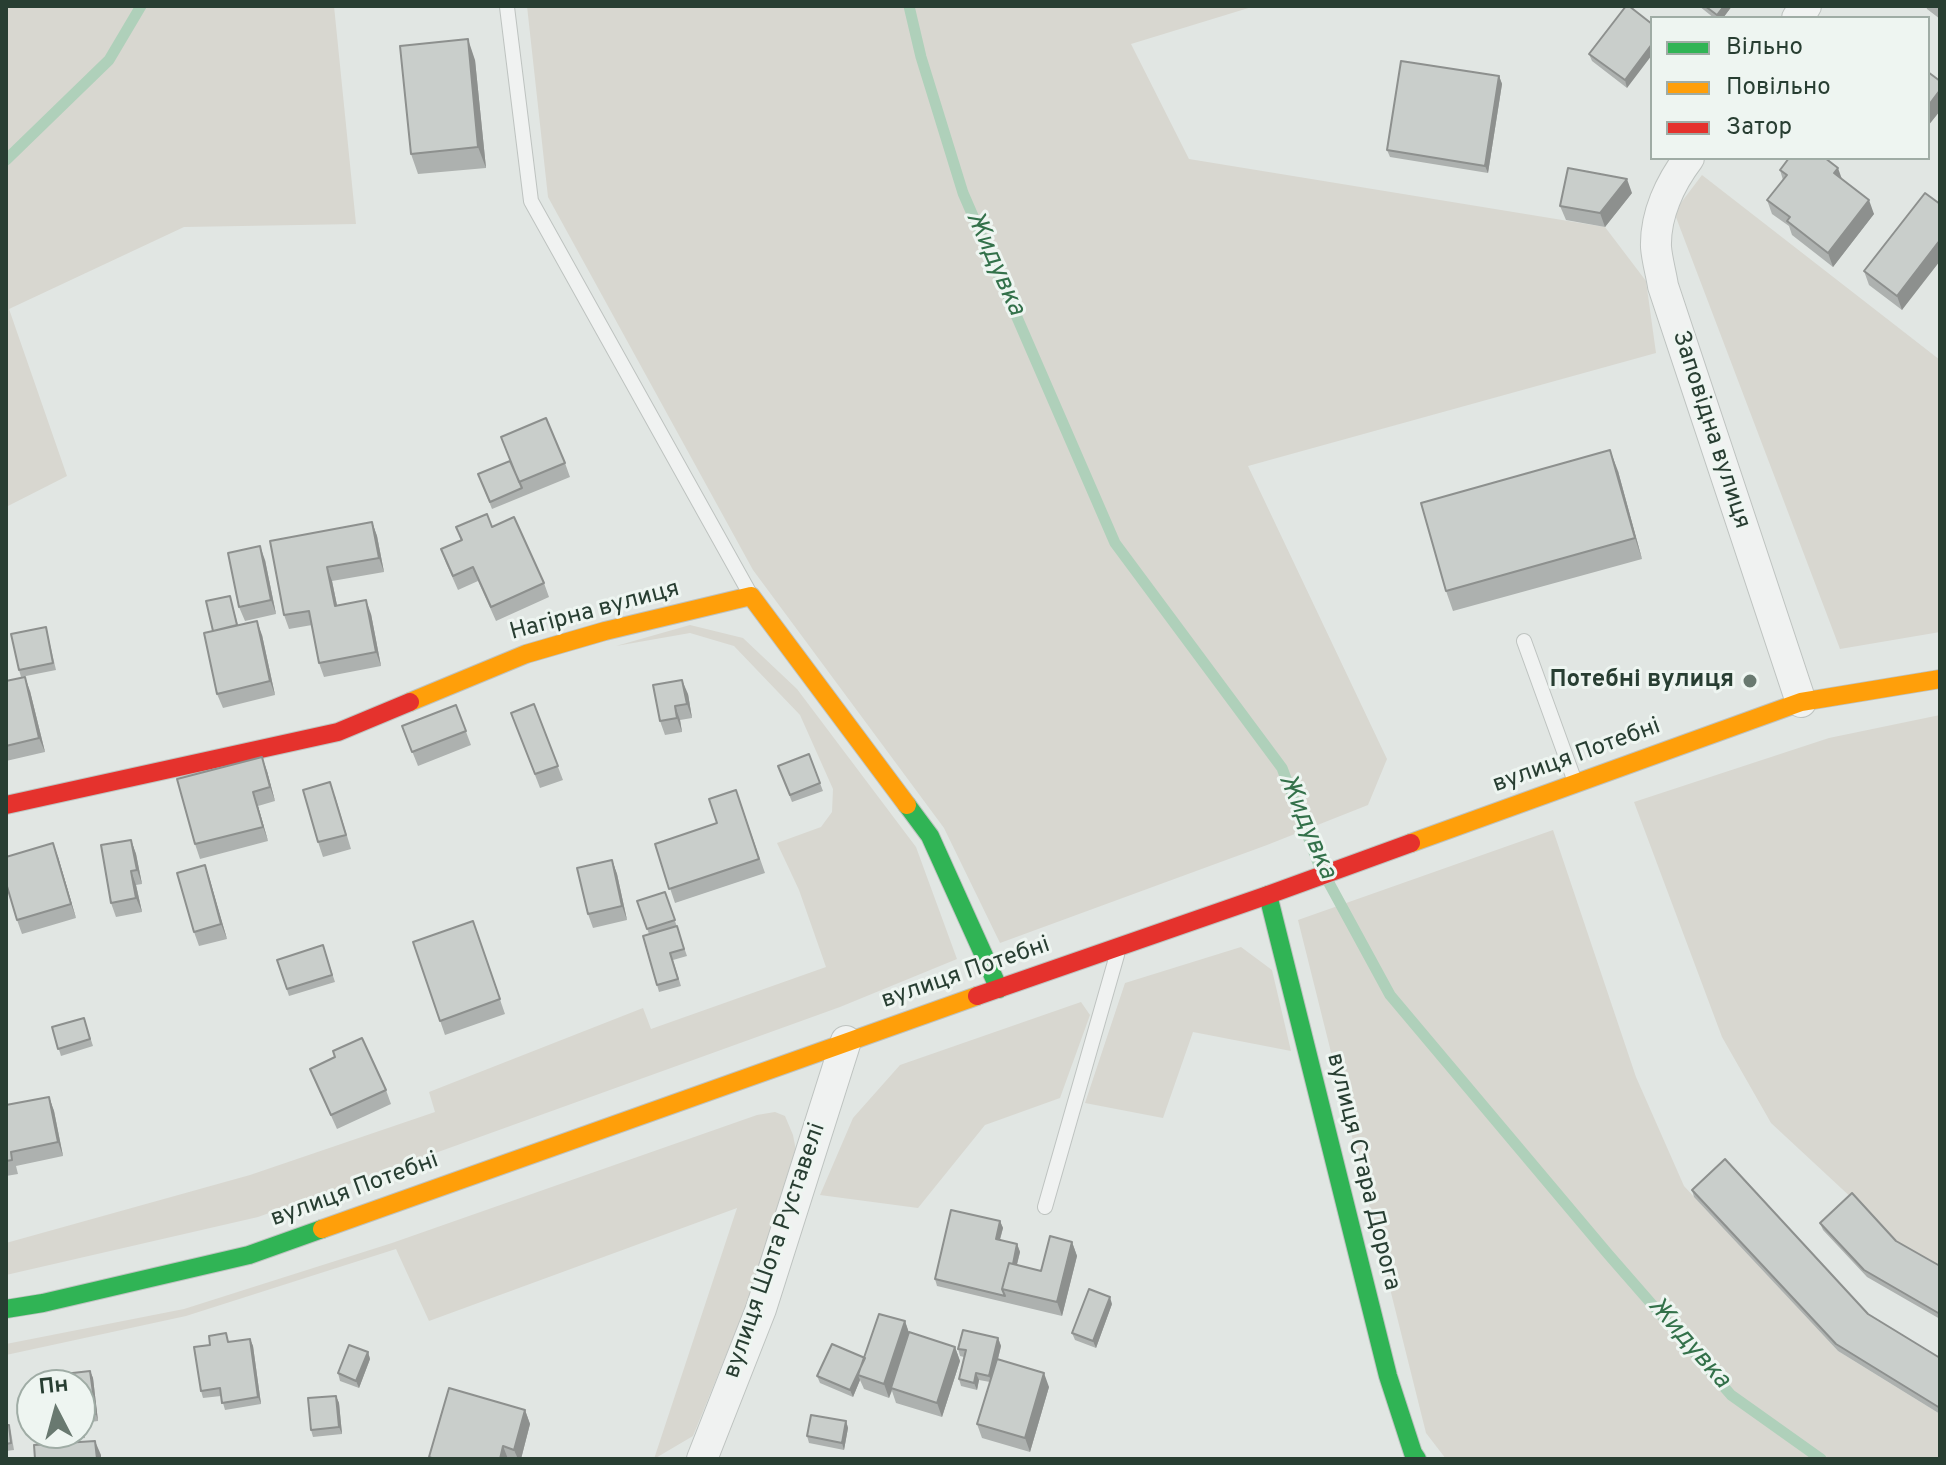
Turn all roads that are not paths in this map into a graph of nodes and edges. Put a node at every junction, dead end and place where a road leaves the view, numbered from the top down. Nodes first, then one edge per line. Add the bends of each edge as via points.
1 (507, 7) edge
2 (1688, 160) edge
3 (751, 596) junction
4 (1524, 641) dead end
5 (1940, 679) edge
6 (1801, 702) junction
7 (1576, 783) junction
8 (6, 805) edge
9 (1268, 895) junction
10 (1119, 947) junction
11 (999, 989) junction
12 (846, 1041) junction
13 (1045, 1207) dead end
14 (6, 1309) edge
15 (702, 1459) edge
16 (1417, 1459) edge

1 - 3 lane via 531,201
2 - 6 street, Заповідна вулиця via 1660,209 1656,246 1663,286
3 - 8 street, Нагірна вулиця via 526,654 338,732
3 - 11 street via 930,836
4 - 7 lane
5 - 6 street, вулиця Потебні
6 - 7 street, вулиця Потебні
7 - 9 street, вулиця Потебні
9 - 10 street, вулиця Потебні
9 - 16 street, вулиця Стара Дорога via 1388,1376
10 - 11 street, вулиця Потебні
10 - 13 lane
11 - 12 street, вулиця Потебні
12 - 14 street, вулиця Потебні via 249,1255
12 - 15 street, вулиця Шота Руставелі via 761,1309

